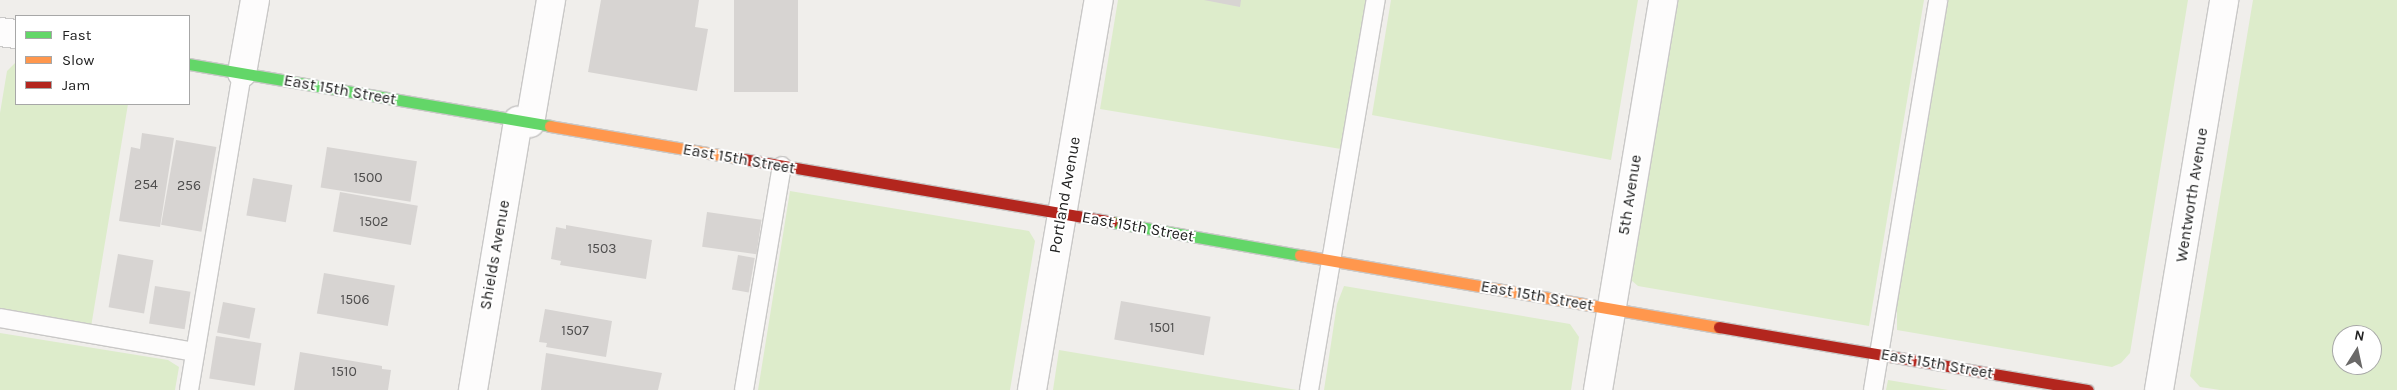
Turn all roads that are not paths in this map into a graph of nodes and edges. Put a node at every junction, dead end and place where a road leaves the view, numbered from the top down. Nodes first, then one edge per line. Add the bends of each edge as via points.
1 (255, 0) edge
2 (551, 0) edge
3 (1099, 0) edge
4 (1376, 0) edge
5 (1663, 0) edge
6 (1938, 0) edge
7 (2224, 0) edge
8 (0, 32) edge
9 (15, 34) edge
10 (190, 64) edge
11 (242, 73) junction
12 (524, 122) junction
13 (782, 166) junction
14 (1062, 214) junction
15 (1331, 260) junction
16 (1612, 308) junction
17 (0, 318) edge
18 (195, 352) junction
19 (1879, 354) junction
20 (189, 390) edge
21 (472, 390) edge
22 (744, 390) edge
23 (1032, 390) edge
24 (1309, 390) edge
25 (1598, 390) edge
26 (1873, 390) edge
27 (2088, 390) edge
28 (2160, 390) edge

1 - 11 street
2 - 12 street, Shields Avenue
3 - 14 street, Portland Avenue
4 - 15 lane
5 - 16 street, 5th Avenue
6 - 19 lane
7 - 28 street, Wentworth Avenue
8 - 9 street
10 - 11 street, East 15th Street
11 - 12 street, East 15th Street
11 - 18 lane
12 - 13 street, East 15th Street
12 - 21 street, Shields Avenue
13 - 14 street, East 15th Street
13 - 22 lane
14 - 15 street, East 15th Street
14 - 23 street, Portland Avenue
15 - 16 street, East 15th Street
15 - 24 lane
16 - 19 street, East 15th Street
16 - 25 street, 5th Avenue
17 - 18 lane
18 - 20 lane
19 - 26 lane
19 - 27 street, East 15th Street

